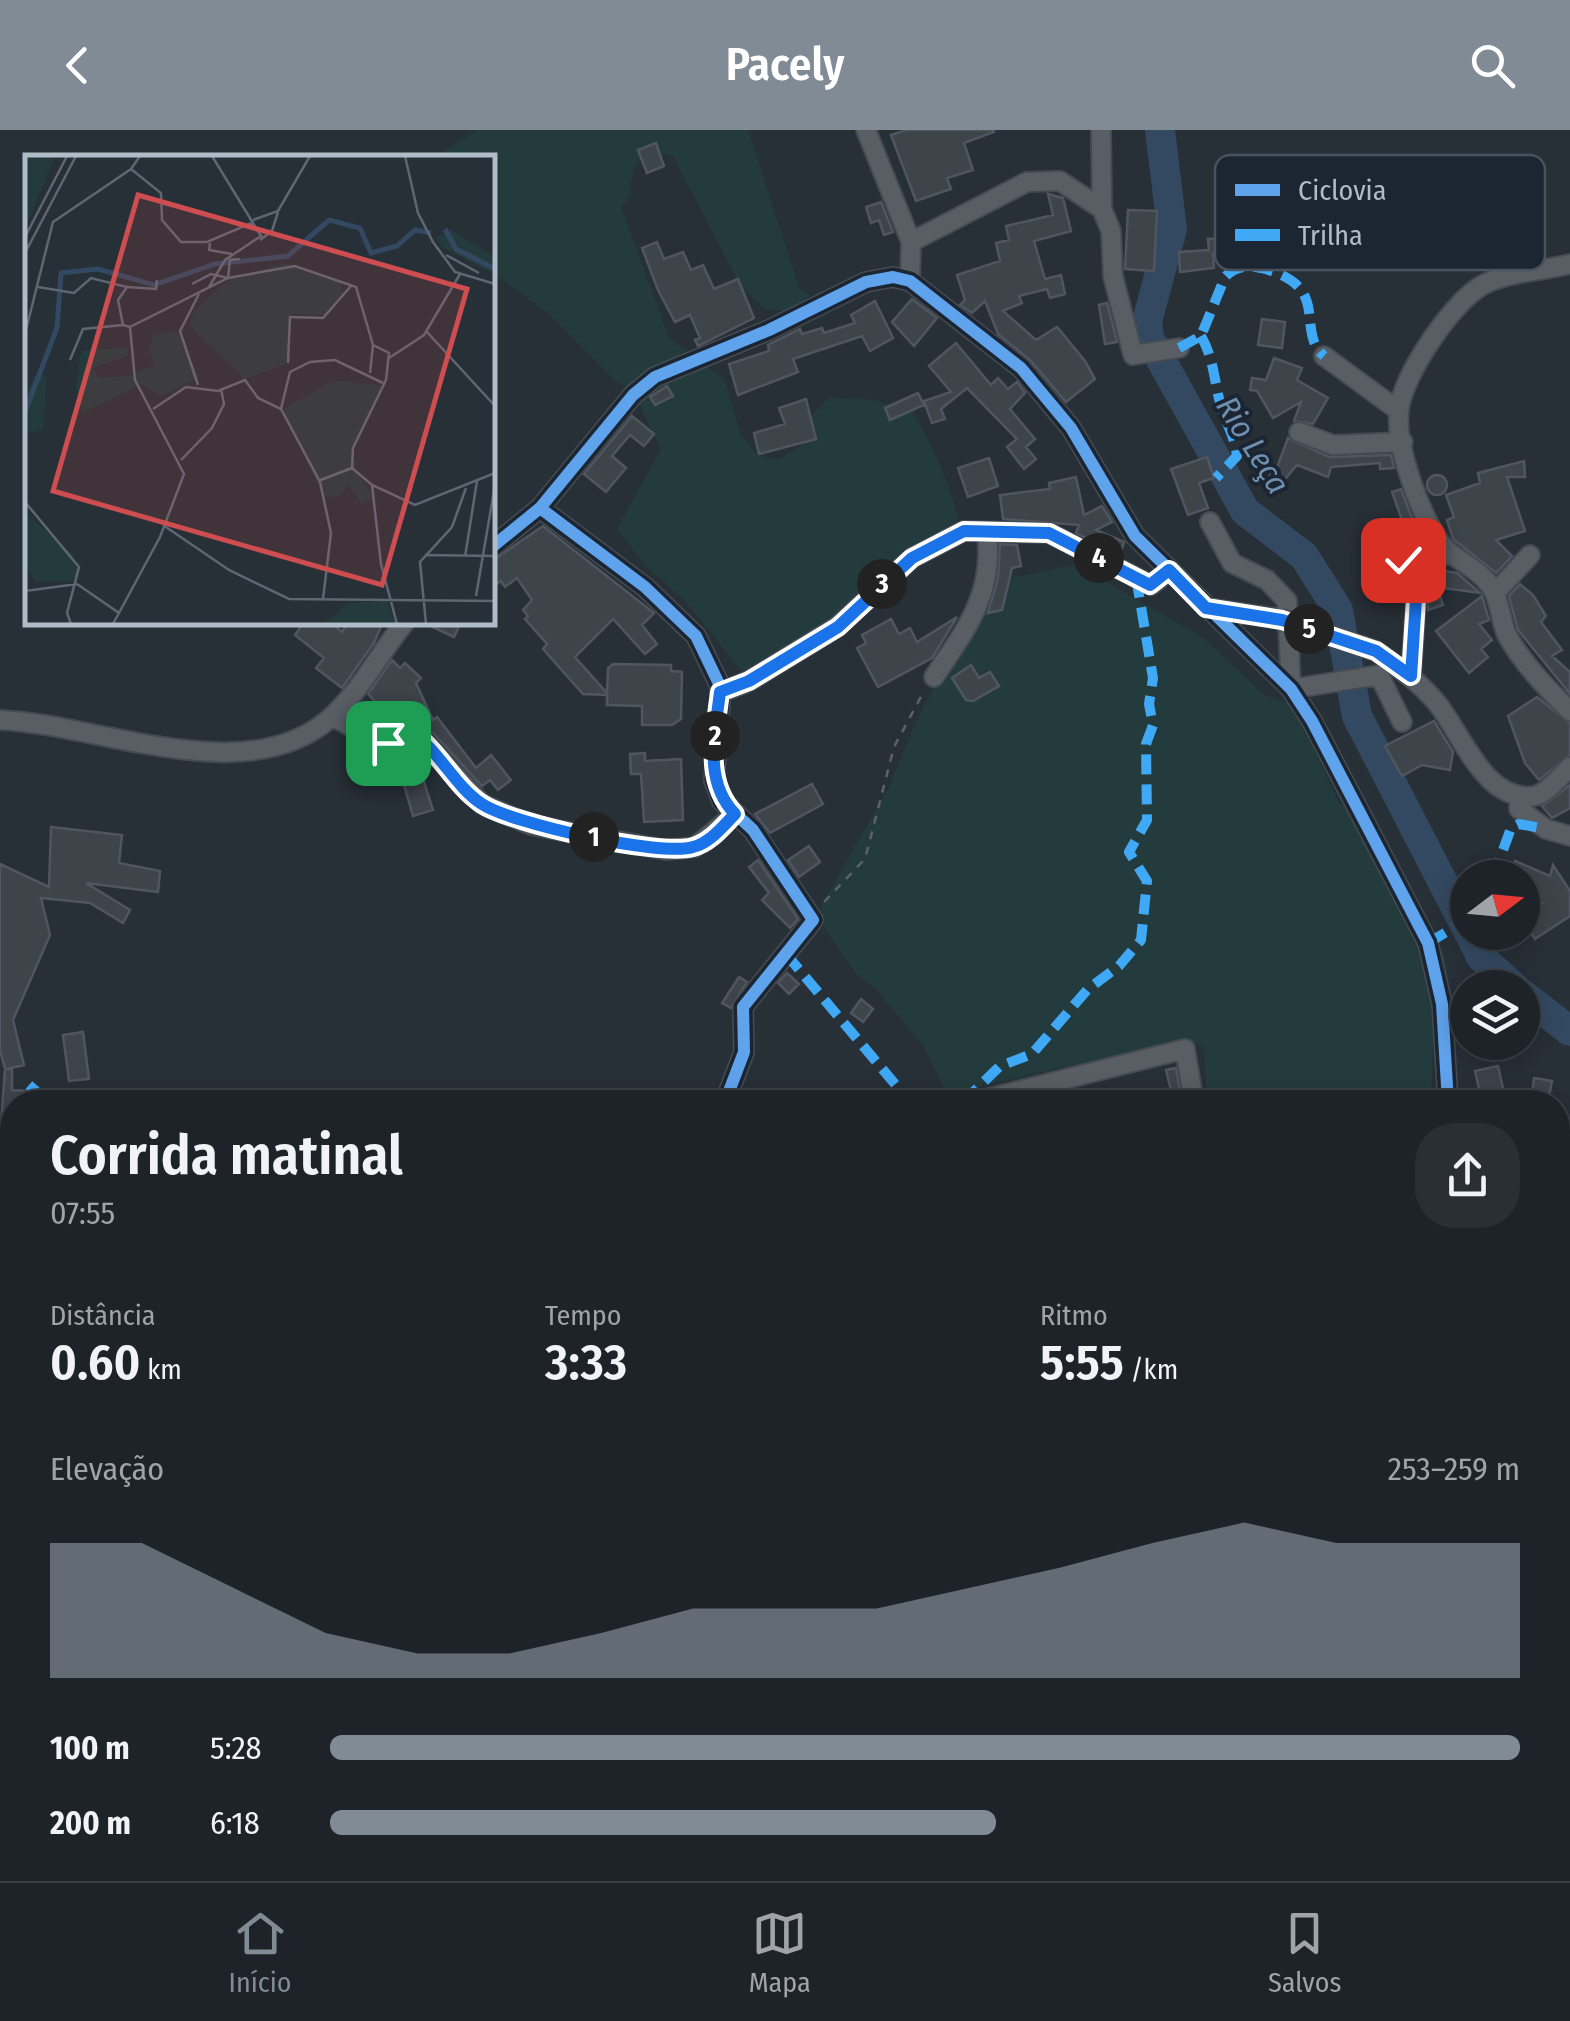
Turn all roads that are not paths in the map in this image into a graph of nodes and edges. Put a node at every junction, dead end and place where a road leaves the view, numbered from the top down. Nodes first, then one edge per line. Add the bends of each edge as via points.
1 (866, 130) edge
2 (1101, 130) edge
3 (1102, 209) junction
4 (911, 242) junction
5 (1570, 264) edge
6 (1544, 270) edge
7 (1545, 270) edge
8 (910, 281) junction
9 (1180, 348) dead end
10 (1324, 356) dead end
11 (1398, 411) junction
12 (1299, 432) dead end
13 (1404, 442) junction
14 (540, 508) junction
15 (1210, 522) dead end
16 (987, 534) junction
17 (495, 545) edge
18 (1448, 555) junction
19 (1530, 555) dead end
20 (1169, 570) junction
21 (1496, 593) junction
22 (1206, 608) junction
23 (403, 625) edge
24 (1411, 676) junction
25 (934, 677) road end
26 (1290, 689) junction
27 (720, 692) junction
28 (1570, 711) edge
29 (332, 716) junction
30 (0, 720) edge
31 (1402, 722) dead end
32 (1570, 767) edge
33 (1519, 795) junction
34 (735, 814) junction
35 (1570, 836) edge
36 (729, 1090) edge
37 (1022, 1090) edge
38 (1192, 1090) edge
39 (1447, 1090) edge

1 - 4 street
2 - 3 street
3 - 4 street via 1060,181 1027,182
3 - 9 street via 1112,231 1113,276 1133,356
4 - 8 street
5 - 7 street
6 - 11 street via 1484,284 1452,310
8 - 14 street via 866,282 655,377
8 - 20 street via 1021,368 1071,428 1134,536
10 - 11 street
11 - 13 street
12 - 13 street via 1333,445
13 - 18 street via 1414,491
14 - 17 street
14 - 27 street via 645,586 696,636
15 - 26 street via 1232,563 1267,580 1287,601
16 - 20 street via 1049,533 1150,585
16 - 25 street via 991,566 984,593
16 - 27 street via 964,531 943,539 891,573 838,627
18 - 21 street via 1472,567
18 - 24 street via 1408,546 1403,560 1416,600
19 - 21 street
20 - 22 street
21 - 28 street via 1508,638
22 - 24 street, bridge via 1282,620 1376,651
22 - 26 street
23 - 29 street
24 - 33 street via 1493,781
26 - 31 street via 1379,674
26 - 39 street via 1428,943 1442,1004
27 - 34 street via 714,780
29 - 30 street via 289,743 232,752
29 - 34 street via 378,741 424,742 482,804 531,825 666,850 694,847
32 - 33 street via 1540,794
33 - 35 street via 1519,809 1546,829
34 - 36 street via 753,830 813,920 744,1007 744,1052
37 - 38 street via 1185,1049

